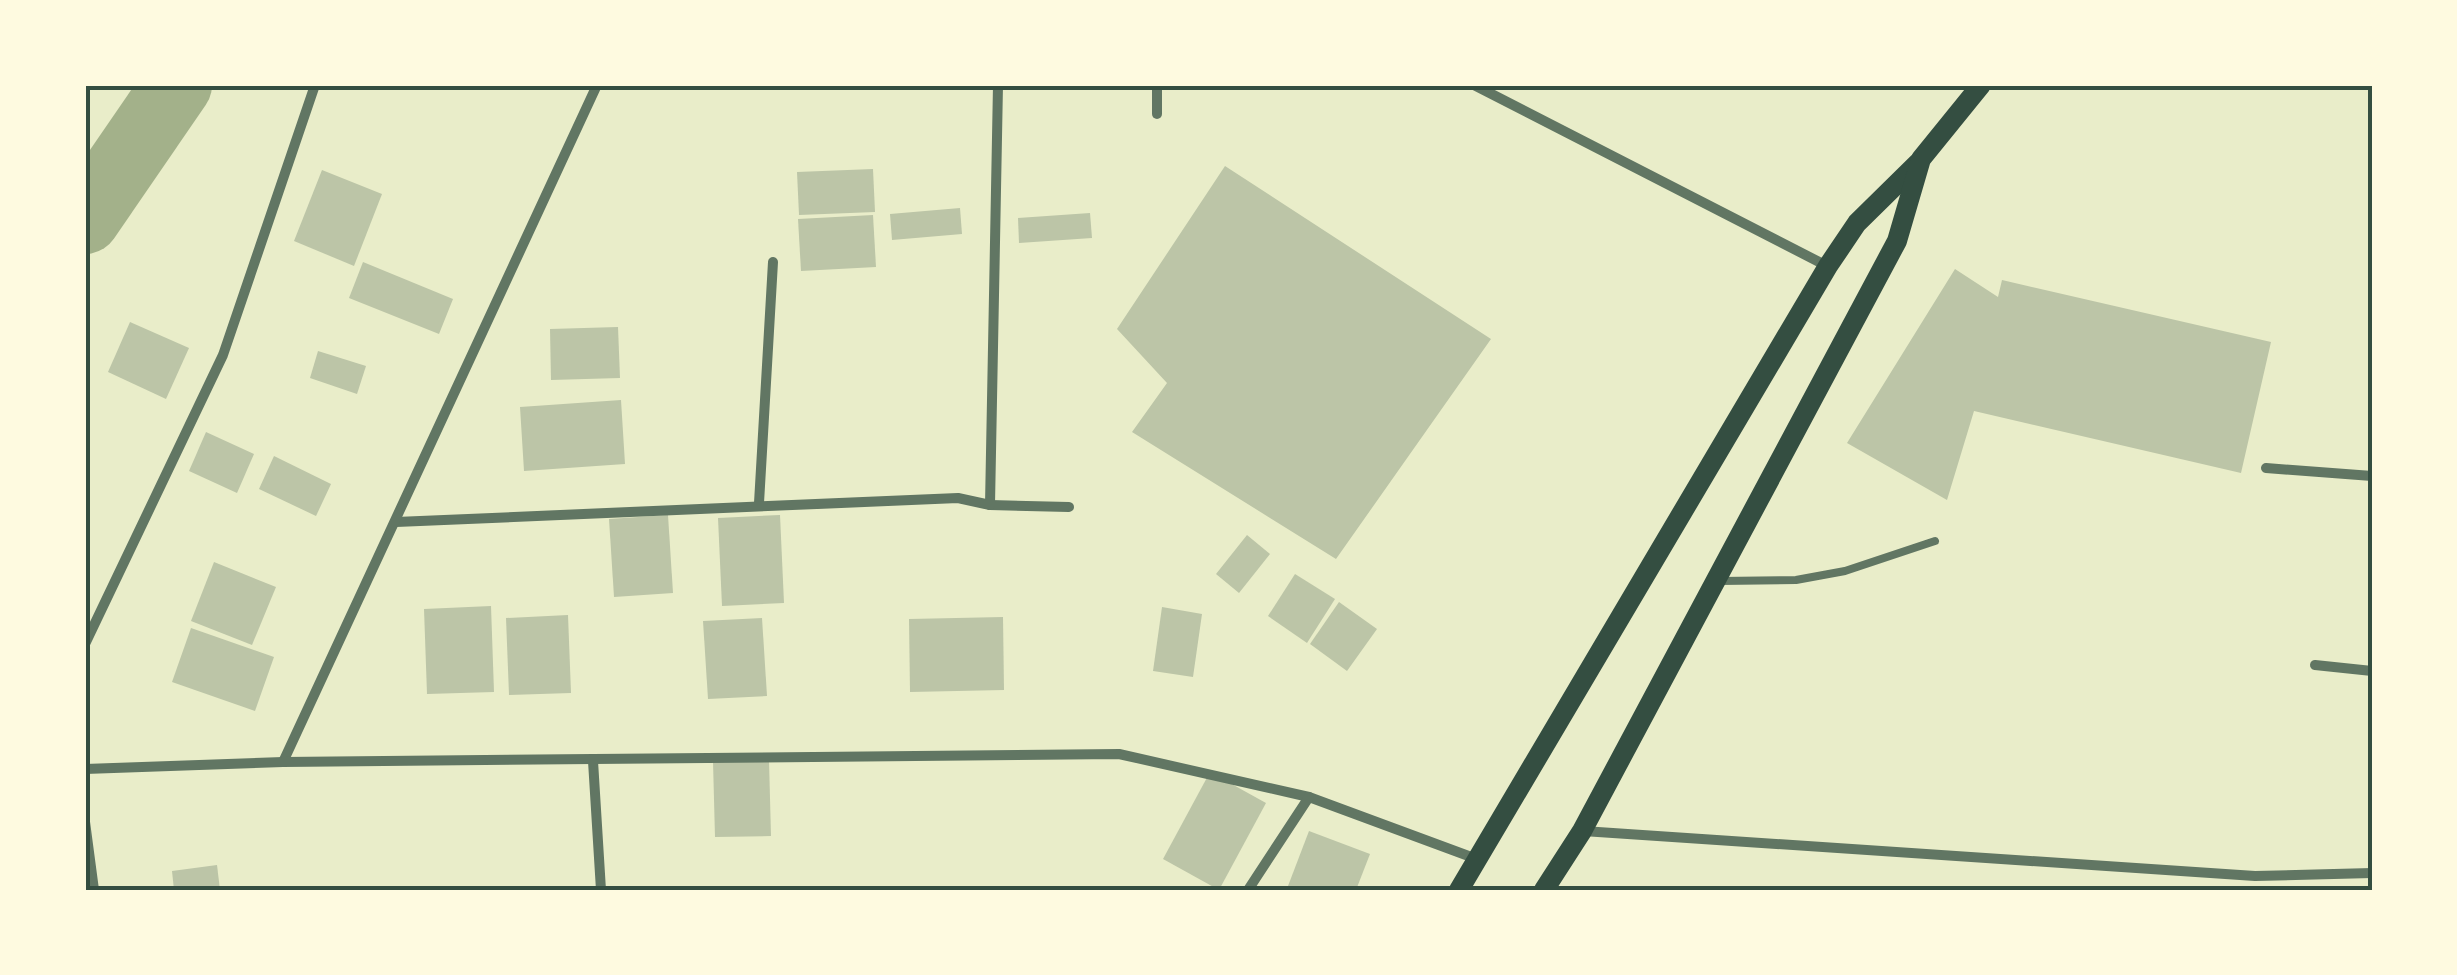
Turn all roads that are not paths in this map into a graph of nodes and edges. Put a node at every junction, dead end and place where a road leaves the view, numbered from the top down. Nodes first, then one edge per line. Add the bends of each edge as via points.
1 (316, 85) edge
2 (597, 85) edge
3 (998, 85) edge
4 (1157, 85) edge
5 (1474, 85) edge
6 (1980, 85) edge
7 (1157, 114) dead end
8 (1921, 159) junction
9 (773, 262) dead end
10 (1828, 266) junction
11 (2266, 468) dead end
12 (2372, 476) edge
13 (759, 504) junction
14 (990, 505) junction
15 (1068, 506) dead end
16 (396, 522) junction
17 (1935, 541) dead end
18 (1715, 581) junction
19 (85, 644) edge
20 (2315, 664) dead end
21 (2372, 671) edge
22 (592, 761) junction
23 (283, 762) junction
24 (85, 769) edge
25 (1309, 797) junction
26 (85, 822) edge
27 (1582, 831) junction
28 (1474, 858) junction
29 (2372, 873) edge
30 (94, 890) edge
31 (601, 890) edge
32 (1248, 890) edge
33 (1459, 890) edge
34 (1544, 890) edge

1 - 19 street via 223,355
2 - 16 street
3 - 14 street
4 - 7 street
5 - 10 street
6 - 8 main road
8 - 10 main road via 1857,223
8 - 18 main road via 1898,241
9 - 13 street
10 - 28 main road
11 - 12 street
13 - 14 street via 958,498
13 - 16 street
14 - 15 street
16 - 23 street
17 - 18 lane via 1812,577
18 - 27 main road
20 - 21 street
22 - 23 street
22 - 25 street via 1119,754
22 - 31 street
23 - 24 street
25 - 28 street
25 - 32 street
26 - 30 street
27 - 29 street via 2255,876
27 - 34 main road
28 - 33 main road

